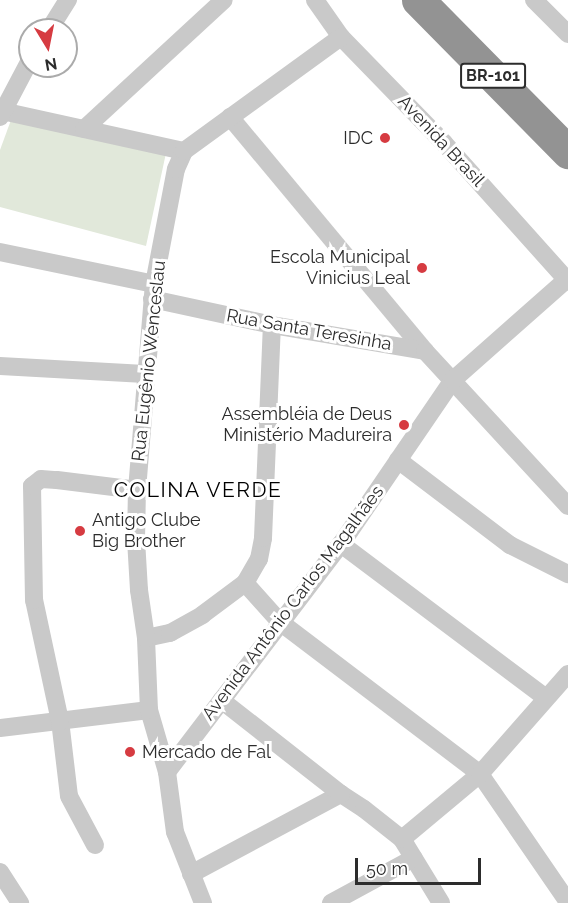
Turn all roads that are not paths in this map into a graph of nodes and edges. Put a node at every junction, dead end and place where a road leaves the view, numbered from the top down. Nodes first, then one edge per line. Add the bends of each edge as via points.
1 (68, 0) edge
2 (224, 0) edge
3 (315, 0) edge
4 (418, 0) edge
5 (534, 0) edge
6 (57, 18) edge
7 (568, 34) edge
8 (341, 37) junction
9 (20, 78) edge
10 (1, 114) edge
11 (230, 117) junction
12 (84, 129) junction
13 (184, 151) junction
14 (568, 152) edge
15 (0, 252) edge
16 (567, 281) edge
17 (153, 292) junction
18 (272, 325) junction
19 (425, 351) junction
20 (0, 366) edge
21 (145, 374) junction
22 (453, 380) junction
23 (398, 460) junction
24 (138, 490) junction
25 (568, 506) edge
26 (341, 544) junction
27 (568, 574) edge
28 (245, 583) junction
29 (280, 622) junction
30 (146, 638) junction
31 (568, 674) edge
32 (546, 698) junction
33 (221, 700) junction
34 (149, 710) junction
35 (60, 721) junction
36 (0, 728) edge
37 (167, 772) junction
38 (480, 774) junction
39 (341, 794) junction
40 (402, 839) junction
41 (95, 845) dead end
42 (414, 858) junction
43 (0, 872) edge
44 (191, 874) junction
45 (568, 902) edge
46 (20, 903) edge
47 (203, 903) edge
48 (332, 903) edge
49 (441, 903) edge

1 - 6 street
2 - 12 street
3 - 8 street, Avenida Brasil
4 - 14 highway, BR-101
5 - 7 street
8 - 11 street
8 - 16 street, Avenida Brasil via 444,143
9 - 10 street
10 - 12 street
11 - 13 street
11 - 19 street
12 - 13 street
13 - 17 street, Rua Eugênio Wenceslau via 176,169
15 - 17 street, Rua Santa Teresinha
16 - 22 street, Avenida Antônio Carlos Magalhães
17 - 18 street, Rua Santa Teresinha
17 - 21 street, Rua Eugênio Wenceslau
18 - 19 street, Rua Santa Teresinha
18 - 28 street via 263,538 255,570
19 - 22 street
20 - 21 street
21 - 24 street, Rua Eugênio Wenceslau
22 - 23 street, Avenida Antônio Carlos Magalhães
22 - 25 street
23 - 26 street, Avenida Antônio Carlos Magalhães
23 - 27 street via 510,545
24 - 30 street, Rua Eugênio Wenceslau via 136,540
24 - 35 street via 41,479 32,486 34,600
26 - 29 street, Avenida Antônio Carlos Magalhães
26 - 32 street
28 - 29 street
28 - 30 street via 187,626
29 - 33 street, Avenida Antônio Carlos Magalhães
29 - 38 street
30 - 34 street, Rua Eugênio Wenceslau
31 - 32 street
32 - 38 street
33 - 37 street, Avenida Antônio Carlos Magalhães
33 - 39 street
34 - 35 street
34 - 37 street, Rua Eugênio Wenceslau
35 - 36 street
35 - 41 street via 69,796
37 - 44 street, Rua Eugênio Wenceslau via 175,832
38 - 40 street
38 - 45 street
39 - 40 street
39 - 44 street
40 - 42 street
42 - 48 street
42 - 49 street
43 - 46 street
44 - 47 street, Rua Eugênio Wenceslau

